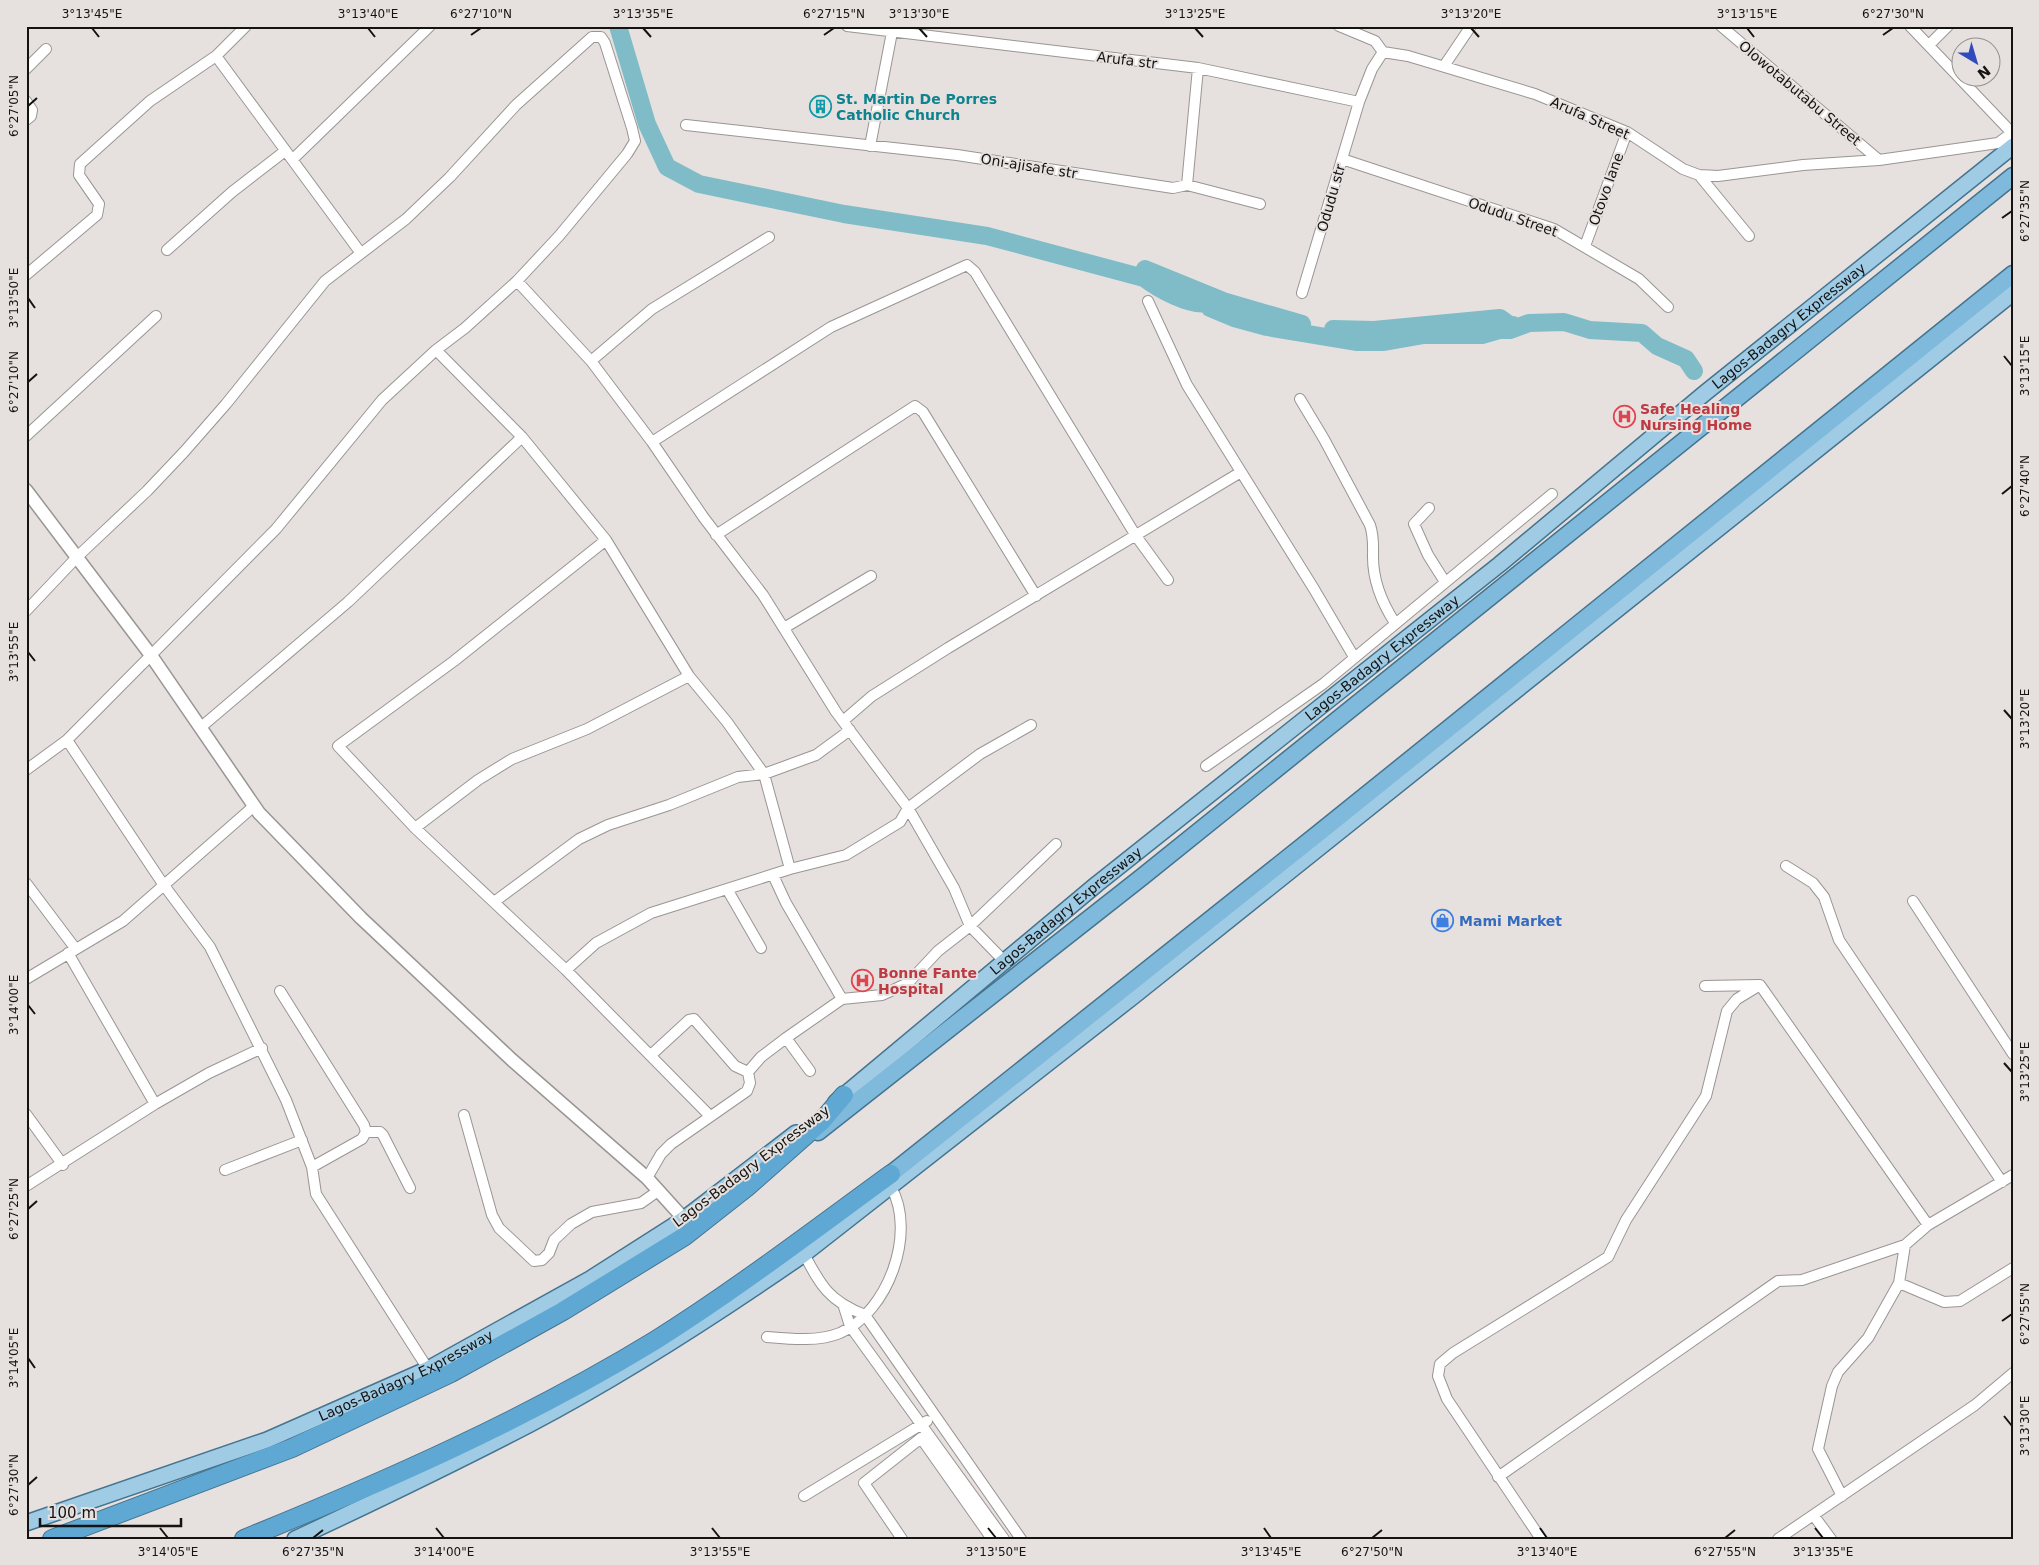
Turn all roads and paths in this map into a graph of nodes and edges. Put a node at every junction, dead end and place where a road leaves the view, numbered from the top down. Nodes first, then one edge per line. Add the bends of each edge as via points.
1 (246, 26) edge
2 (430, 26) edge
3 (847, 26) edge
4 (1339, 26) edge
5 (1471, 26) edge
6 (1721, 26) edge
7 (1910, 26) edge
8 (1948, 26) edge
9 (893, 29) edge
10 (1929, 45) junction
11 (46, 49) dead end
12 (1383, 52) junction
13 (216, 56) junction
14 (1444, 66) junction
15 (1198, 68) junction
16 (26, 69) edge
17 (26, 101) edge
18 (1359, 102) junction
19 (26, 120) edge
20 (686, 125) dead end
21 (1627, 132) junction
22 (2010, 138) edge
23 (870, 146) junction
24 (285, 151) junction
25 (1342, 159) junction
26 (293, 160) junction
27 (1879, 160) junction
28 (1700, 175) junction
29 (2013, 176) edge
30 (1186, 185) junction
31 (1260, 204) dead end
32 (1749, 236) dead end
33 (769, 237) dead end
34 (1586, 246) junction
35 (167, 250) dead end
36 (360, 252) junction
37 (2013, 274) edge
38 (26, 275) edge
39 (517, 281) junction
40 (2013, 292) edge
41 (1302, 293) dead end
42 (1148, 301) dead end
43 (1668, 307) dead end
44 (156, 316) dead end
45 (436, 350) junction
46 (590, 361) junction
47 (1300, 399) dead end
48 (26, 436) edge
49 (522, 436) junction
50 (652, 442) junction
51 (1242, 472) junction
52 (26, 490) edge
53 (1552, 494) dead end
54 (1429, 508) dead end
55 (716, 535) junction
56 (1136, 536) junction
57 (606, 540) junction
58 (76, 557) junction
59 (871, 576) dead end
60 (1168, 580) dead end
61 (1445, 582) junction
62 (1036, 596) junction
63 (26, 612) edge
64 (1395, 623) junction
65 (784, 628) junction
66 (150, 654) junction
67 (1354, 658) junction
68 (689, 676) junction
69 (843, 721) junction
70 (1031, 725) dead end
71 (200, 728) junction
72 (850, 730) junction
73 (67, 740) junction
74 (1206, 766) dead end
75 (26, 770) edge
76 (764, 774) junction
77 (254, 806) junction
78 (908, 808) junction
79 (415, 828) junction
80 (1056, 844) dead end
81 (1786, 866) dead end
82 (790, 869) junction
83 (773, 875) junction
84 (26, 883) edge
85 (163, 884) junction
86 (727, 889) junction
87 (1913, 901) dead end
88 (494, 902) junction
89 (970, 926) junction
90 (761, 948) dead end
91 (71, 951) junction
92 (1004, 961) junction
93 (566, 970) junction
94 (26, 978) edge
95 (1760, 985) junction
96 (1705, 986) dead end
97 (280, 991) dead end
98 (842, 999) junction
99 (786, 1038) junction
100 (262, 1048) junction
101 (651, 1054) junction
102 (2013, 1054) edge
103 (810, 1071) dead end
104 (748, 1072) junction
105 (844, 1095) junction
106 (155, 1104) junction
107 (26, 1114) edge
108 (464, 1115) dead end
109 (710, 1116) junction
110 (366, 1132) junction
111 (302, 1140) junction
112 (62, 1165) junction
113 (312, 1167) junction
114 (225, 1170) dead end
115 (2013, 1174) edge
116 (647, 1178) junction
117 (891, 1181) junction
118 (2002, 1182) junction
119 (26, 1186) edge
120 (410, 1188) dead end
121 (746, 1188) junction
122 (658, 1191) junction
123 (684, 1219) junction
124 (1928, 1225) junction
125 (1905, 1245) junction
126 (804, 1254) junction
127 (2013, 1268) edge
128 (1899, 1283) junction
129 (844, 1306) junction
130 (865, 1315) junction
131 (850, 1326) junction
132 (767, 1337) dead end
133 (428, 1369) junction
134 (2013, 1373) edge
135 (934, 1416) junction
136 (923, 1424) junction
137 (1498, 1477) junction
138 (804, 1496) dead end
139 (1842, 1496) junction
140 (1814, 1516) junction
141 (26, 1523) edge
142 (52, 1539) edge
143 (244, 1539) edge
144 (295, 1539) edge
145 (902, 1539) edge
146 (992, 1539) edge
147 (1004, 1539) edge
148 (1021, 1539) edge
149 (1541, 1539) edge
150 (1778, 1539) edge
151 (1831, 1539) edge

1 - 13 street
2 - 26 street
3 - 9 street, Arufa str
4 - 12 street via 1375,41
5 - 14 street
6 - 27 street, Olowotabutabu Street
7 - 10 street
8 - 10 street
9 - 15 street, Arufa str
9 - 23 street
10 - 22 street
11 - 16 street
12 - 14 street, Arufa Street
12 - 18 street via 1372,68
13 - 24 street
13 - 38 street via 150,101 80,164 79,175 99,204 97,215
14 - 21 street, Arufa Street via 1534,94
15 - 18 street, Arufa str
15 - 30 street
17 - 19 street via 32,110 32,116
18 - 25 street, Odudu str
20 - 23 street, Oni-ajisafe str
21 - 28 street, Arufa Street via 1683,168
21 - 34 street, Otovo lane
22 - 27 street, Arufa Street
22 - 92 main road, Lagos-Badagry Expressway via 1500,564
23 - 30 street, Oni-ajisafe str via 957,155 1173,188
24 - 26 street
24 - 35 street via 232,192
25 - 34 street, Odudu Street via 1554,229
25 - 41 street, Odudu str
26 - 36 street
27 - 28 street, Arufa Street
28 - 32 street
29 - 121 highway, Lagos-Badagry Expressway via 1142,877
30 - 31 street, Oni-ajisafe str
33 - 46 street via 652,308
34 - 43 street, Odudu Street via 1639,279
36 - 39 street via 406,219 516,105 592,37 601,37 635,141 559,236
36 - 58 street via 324,281 184,452
37 - 117 highway
39 - 45 street
39 - 46 street
40 - 117 main road via 1416,772
42 - 51 street via 1187,384
44 - 48 street
45 - 49 street
45 - 66 street via 382,400 276,529
46 - 50 street
47 - 64 street via 1370,526 1374,536 1377,584 1382,603
49 - 57 street
49 - 71 street via 348,602
50 - 55 street
50 - 56 street via 831,327 967,265 975,272
51 - 56 street
51 - 67 street
52 - 58 street
53 - 61 street
54 - 61 street via 1414,524
55 - 62 street via 915,406 924,412
55 - 65 street via 763,595
56 - 60 street
56 - 62 street
57 - 68 street
57 - 79 street via 454,661 339,743 339,749
58 - 63 street
58 - 66 street
59 - 65 street
61 - 64 street
62 - 69 street via 872,696
64 - 67 street
65 - 69 street
66 - 71 street
66 - 73 street
67 - 74 street via 1323,684
68 - 76 street
68 - 79 street via 587,729 512,758
69 - 72 street
70 - 78 street via 980,754
71 - 77 street
72 - 76 street via 816,754
72 - 78 street
73 - 75 street
73 - 85 street
76 - 82 street
76 - 88 street via 738,777 580,838
77 - 85 street
77 - 116 street via 310,867 414,968
78 - 82 street via 900,822 846,855
78 - 89 street via 954,888
79 - 88 street
80 - 89 street
81 - 118 street via 1813,883 1824,897 1839,940
82 - 83 street
83 - 86 street
83 - 98 street
84 - 91 street
85 - 91 street via 123,921
85 - 100 street via 210,947
86 - 90 street
86 - 93 street via 672,905 624,926 596,943
87 - 102 street
88 - 93 street
89 - 92 street
89 - 98 street via 938,952 918,975 897,990 882,995
91 - 94 street
91 - 106 street
92 - 105 main road, Lagos-Badagry Expressway
93 - 101 street
95 - 96 street
95 - 124 street
95 - 137 street via 1736,999 1727,1011 1706,1096 1626,1220 1608,1257 1440,1364 1441,1388
97 - 110 street
98 - 99 street
99 - 103 street
99 - 104 street via 761,1057
100 - 106 street
100 - 111 street
101 - 104 street via 689,1020 694,1020 735,1066
101 - 109 street
104 - 109 street via 750,1083 747,1091
105 - 121 highway via 822,1121
105 - 123 main road, Lagos-Badagry Expressway
106 - 112 street
107 - 112 street
108 - 122 street via 492,1215 499,1228 534,1261 542,1260 554,1240 571,1224 592,1212 641,1203
109 - 116 street via 661,1154
110 - 113 street via 362,1139
110 - 120 street via 383,1135
111 - 113 street
111 - 114 street
112 - 119 street
113 - 133 street via 316,1194
115 - 118 street
116 - 122 street
117 - 126 main road
117 - 130 street via 897,1198 900,1241 890,1282
117 - 143 highway via 656,1340 594,1375 480,1435 326,1506
118 - 124 street
121 - 142 highway, Lagos-Badagry Expressway via 685,1236 563,1311 451,1373 292,1448
122 - 123 street
123 - 133 main road, Lagos-Badagry Expressway via 590,1279
124 - 125 street
125 - 128 street
125 - 137 street via 1802,1280 1778,1281
126 - 129 street via 820,1285
126 - 144 main road via 646,1357 532,1423
127 - 128 street via 1960,1301 1944,1302
128 - 139 street via 1868,1338 1843,1364 1832,1386 1818,1449
129 - 130 street
129 - 131 street
130 - 131 street
130 - 135 street
131 - 132 street via 840,1333 816,1338
131 - 136 street
133 - 141 main road, Lagos-Badagry Expressway via 267,1440
134 - 139 street via 1976,1405
135 - 136 street
135 - 148 street
136 - 138 street
136 - 147 street
137 - 149 street
139 - 140 street
140 - 150 street
140 - 151 street
145 - 146 street via 864,1484 921,1438

